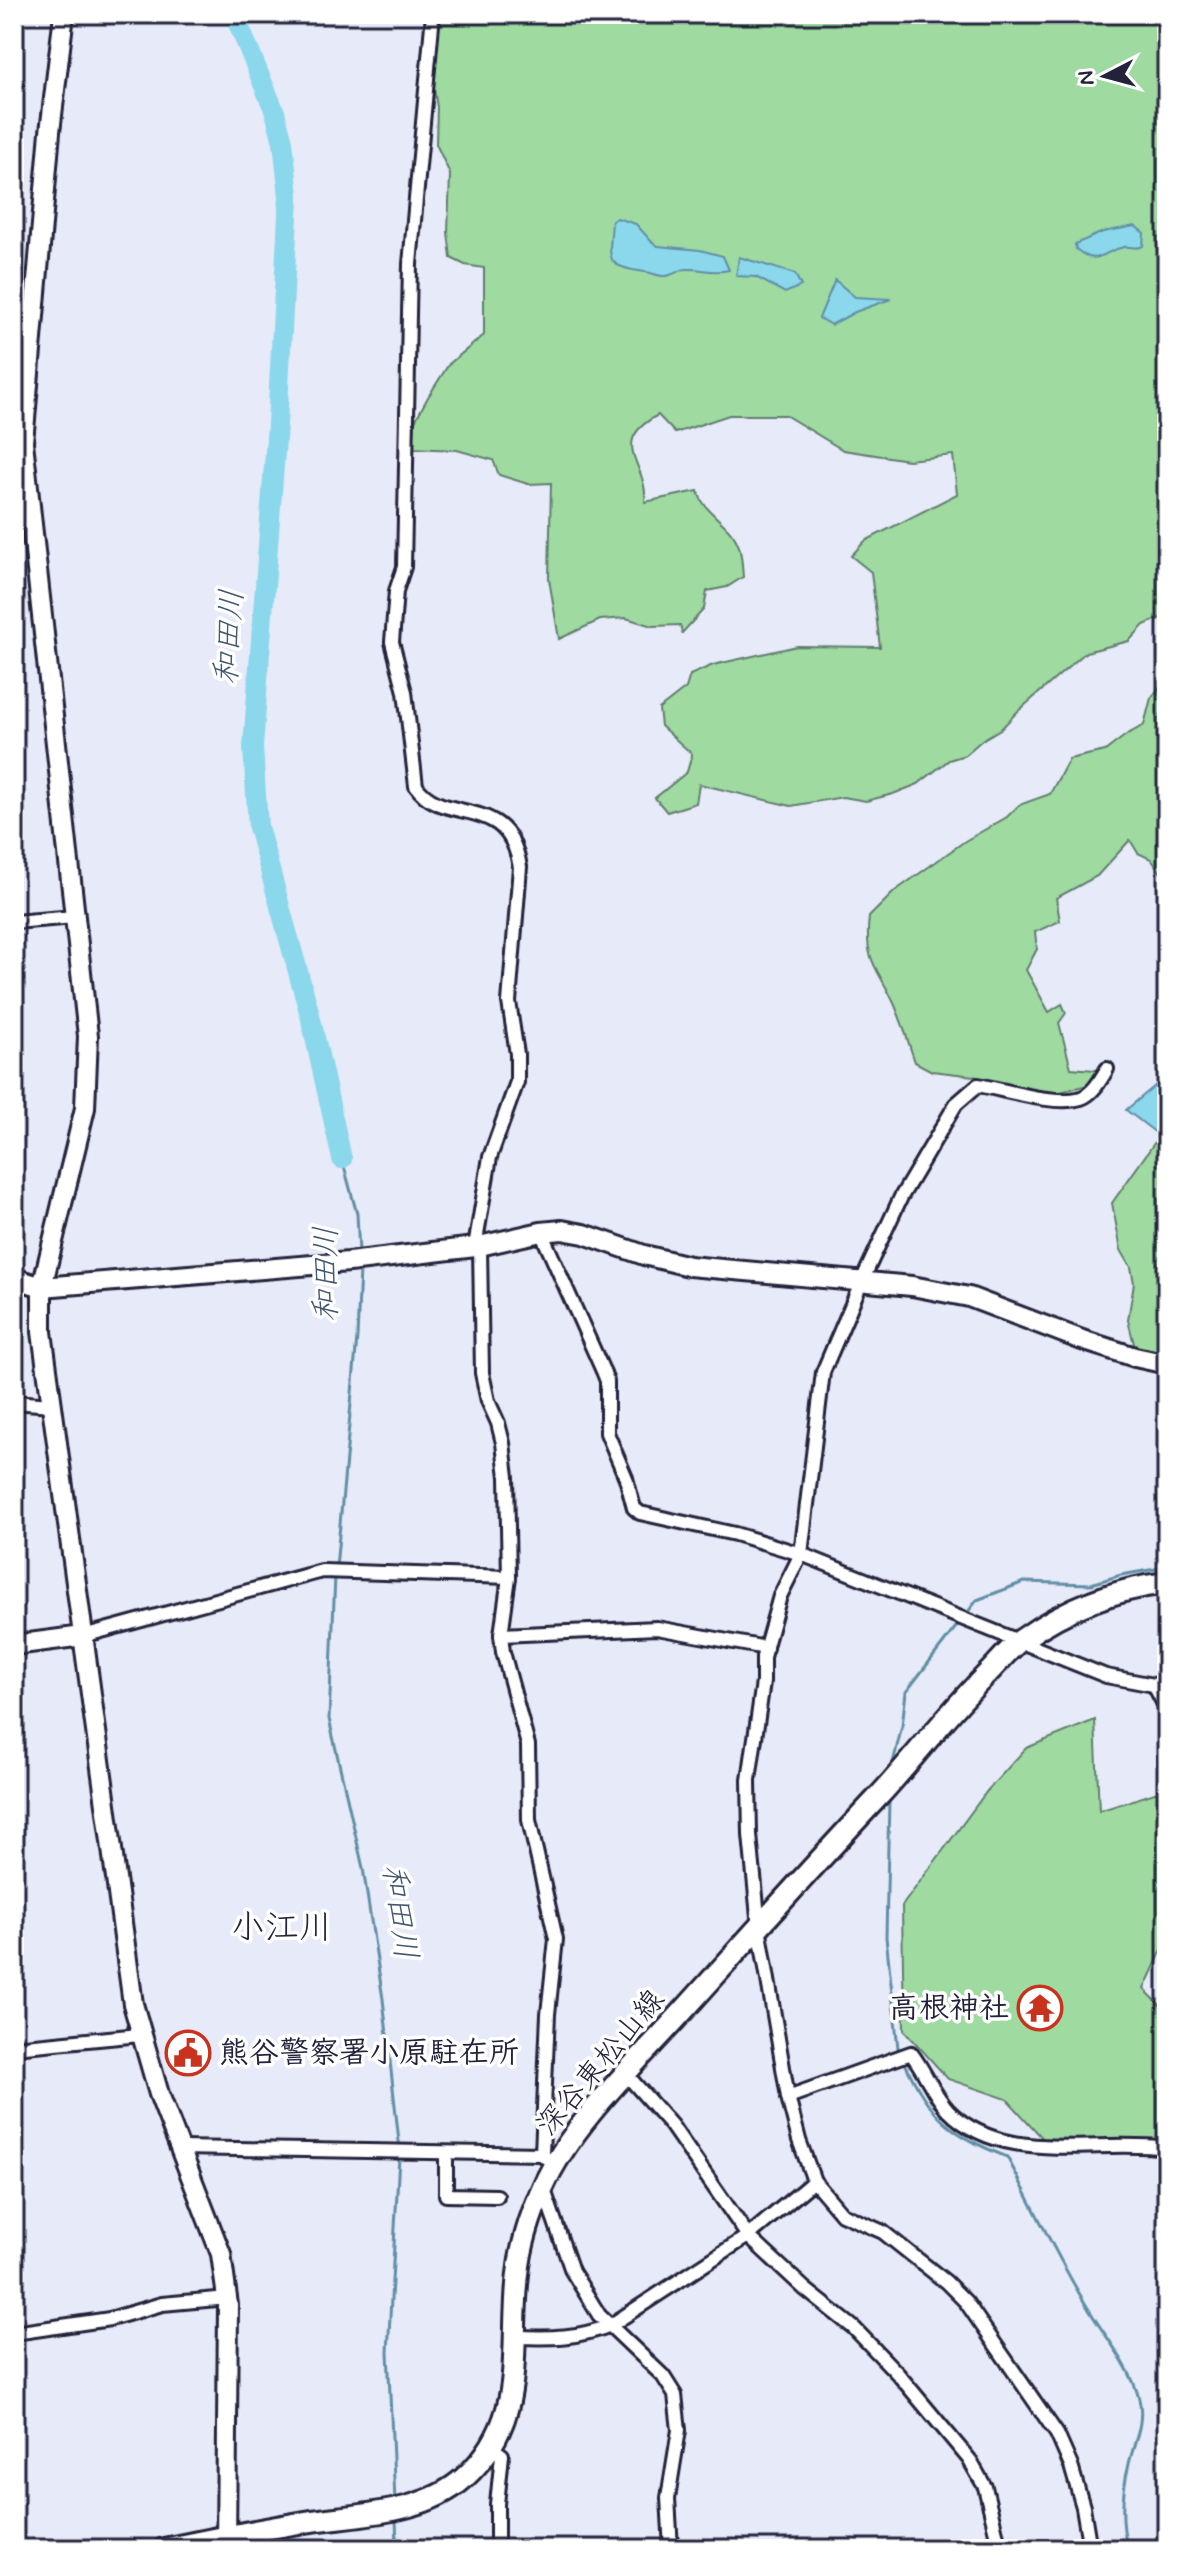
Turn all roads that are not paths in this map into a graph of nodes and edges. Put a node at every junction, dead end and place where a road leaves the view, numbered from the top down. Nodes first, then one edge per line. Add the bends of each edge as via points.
1 (64, 14) edge
2 (433, 14) edge
3 (19, 427) edge
4 (75, 917) junction
5 (14, 922) edge
6 (1107, 1069) dead end
7 (541, 1232) junction
8 (478, 1247) junction
9 (14, 1278) edge
10 (861, 1283) junction
11 (42, 1287) junction
12 (1167, 1364) edge
13 (14, 1402) edge
14 (51, 1405) junction
15 (801, 1554) junction
16 (509, 1577) junction
17 (1167, 1583) edge
18 (501, 1635) junction
19 (83, 1636) junction
20 (1018, 1642) junction
21 (14, 1645) edge
22 (766, 1648) junction
23 (1167, 1727) edge
24 (759, 1927) junction
25 (140, 2035) junction
26 (14, 2047) edge
27 (626, 2074) junction
28 (788, 2097) junction
29 (179, 2148) junction
30 (1167, 2148) edge
31 (446, 2153) junction
32 (548, 2160) junction
33 (814, 2181) junction
34 (543, 2187) junction
35 (497, 2196) dead end
36 (748, 2236) junction
37 (228, 2298) junction
38 (611, 2325) junction
39 (14, 2335) edge
40 (514, 2337) junction
41 (492, 2448) junction
42 (226, 2542) edge
43 (164, 2549) edge
44 (497, 2549) edge
45 (671, 2549) edge
46 (1000, 2549) edge
47 (1090, 2549) edge

1 - 3 street
2 - 8 street via 410,264 405,555 392,642 405,692 416,786 424,797 486,817 503,828 516,845 520,867 509,1002 517,1082 490,1157
3 - 4 street
4 - 5 street
4 - 11 street via 88,1036 85,1108
6 - 10 street via 1084,1097 1060,1100 978,1085 969,1092 936,1134
7 - 8 street
7 - 10 street via 584,1234 689,1266
7 - 15 street via 607,1381 607,1433 634,1508
8 - 11 street
8 - 16 street via 482,1373 503,1443
9 - 11 street
10 - 12 street via 969,1297 1082,1340
10 - 15 street via 823,1372
11 - 14 street
13 - 14 street
14 - 19 street
15 - 20 street
15 - 22 street via 780,1596
16 - 18 street
16 - 19 street via 322,1571
17 - 20 main road, 深谷東松山線 via 1110,1593 1071,1609
18 - 22 street via 657,1628
18 - 32 street via 528,1745 529,1820 556,1939 548,2014
19 - 21 street
19 - 25 street
20 - 23 street via 1106,1676 1154,1685 1165,1706
20 - 24 main road, 深谷東松山線
22 - 24 street via 749,1803
24 - 27 main road, 深谷東松山線
24 - 28 street
25 - 26 street
25 - 29 street
27 - 32 main road, 深谷東松山線
27 - 36 street via 680,2137
28 - 30 street via 911,2053 946,2108 965,2125 1000,2139 1039,2147
28 - 33 street
29 - 31 street
29 - 37 street via 221,2254
31 - 32 street
31 - 35 street via 446,2195
32 - 34 main road, 深谷東松山線
33 - 36 street
33 - 47 street via 842,2214 883,2232 966,2302 1057,2434 1083,2507
34 - 38 street via 572,2271
34 - 40 main road, 深谷東松山線 via 518,2270
36 - 38 street
36 - 46 street via 854,2328 969,2459 985,2487
37 - 39 street via 162,2304 110,2319
37 - 42 street
38 - 40 street via 562,2339
38 - 45 street via 675,2395 679,2430 668,2498
40 - 41 main road, 深谷東松山線 via 511,2401
41 - 42 main road, 深谷東松山線 via 461,2481 412,2504
41 - 44 street via 502,2455
42 - 43 main road, 深谷東松山線

